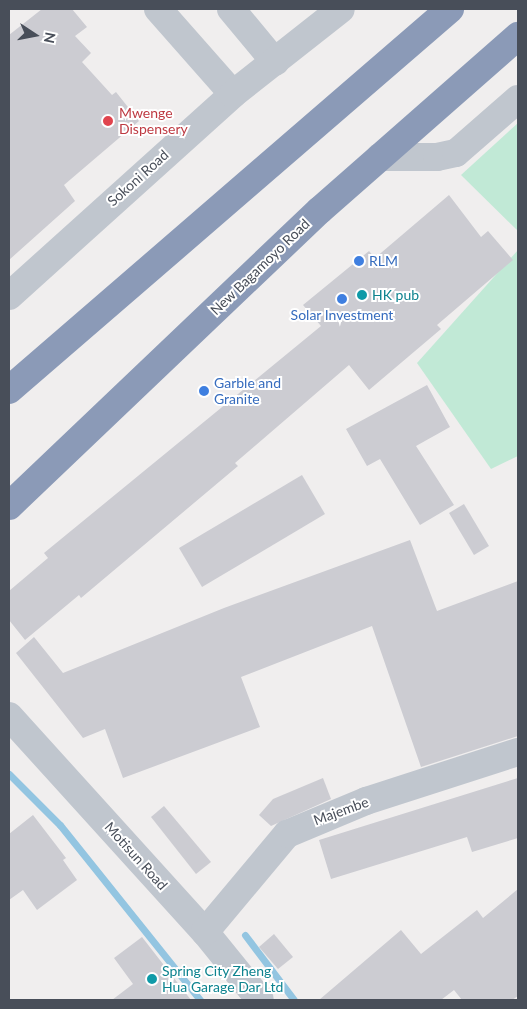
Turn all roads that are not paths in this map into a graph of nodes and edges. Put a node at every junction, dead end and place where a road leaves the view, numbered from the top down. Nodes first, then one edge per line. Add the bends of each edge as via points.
1 (158, 9) edge
2 (231, 9) edge
3 (341, 9) edge
4 (450, 9) edge
5 (518, 36) edge
6 (275, 62) junction
7 (233, 94) junction
8 (518, 99) edge
9 (380, 157) junction
10 (9, 296) edge
11 (9, 390) edge
12 (9, 506) edge
13 (9, 716) edge
14 (518, 752) edge
15 (205, 932) junction
16 (260, 1000) edge

1 - 7 street
2 - 6 street
3 - 6 street, Sokoni Road
4 - 11 highway via 269,162
5 - 9 highway, New Bagamoyo Road
6 - 7 street, Sokoni Road
7 - 10 street, Sokoni Road
8 - 9 street via 456,153 437,157
9 - 12 highway, New Bagamoyo Road
13 - 15 street, Motisun Road
14 - 15 street, Majembe via 337,811 287,834
15 - 16 street, Motisun Road

